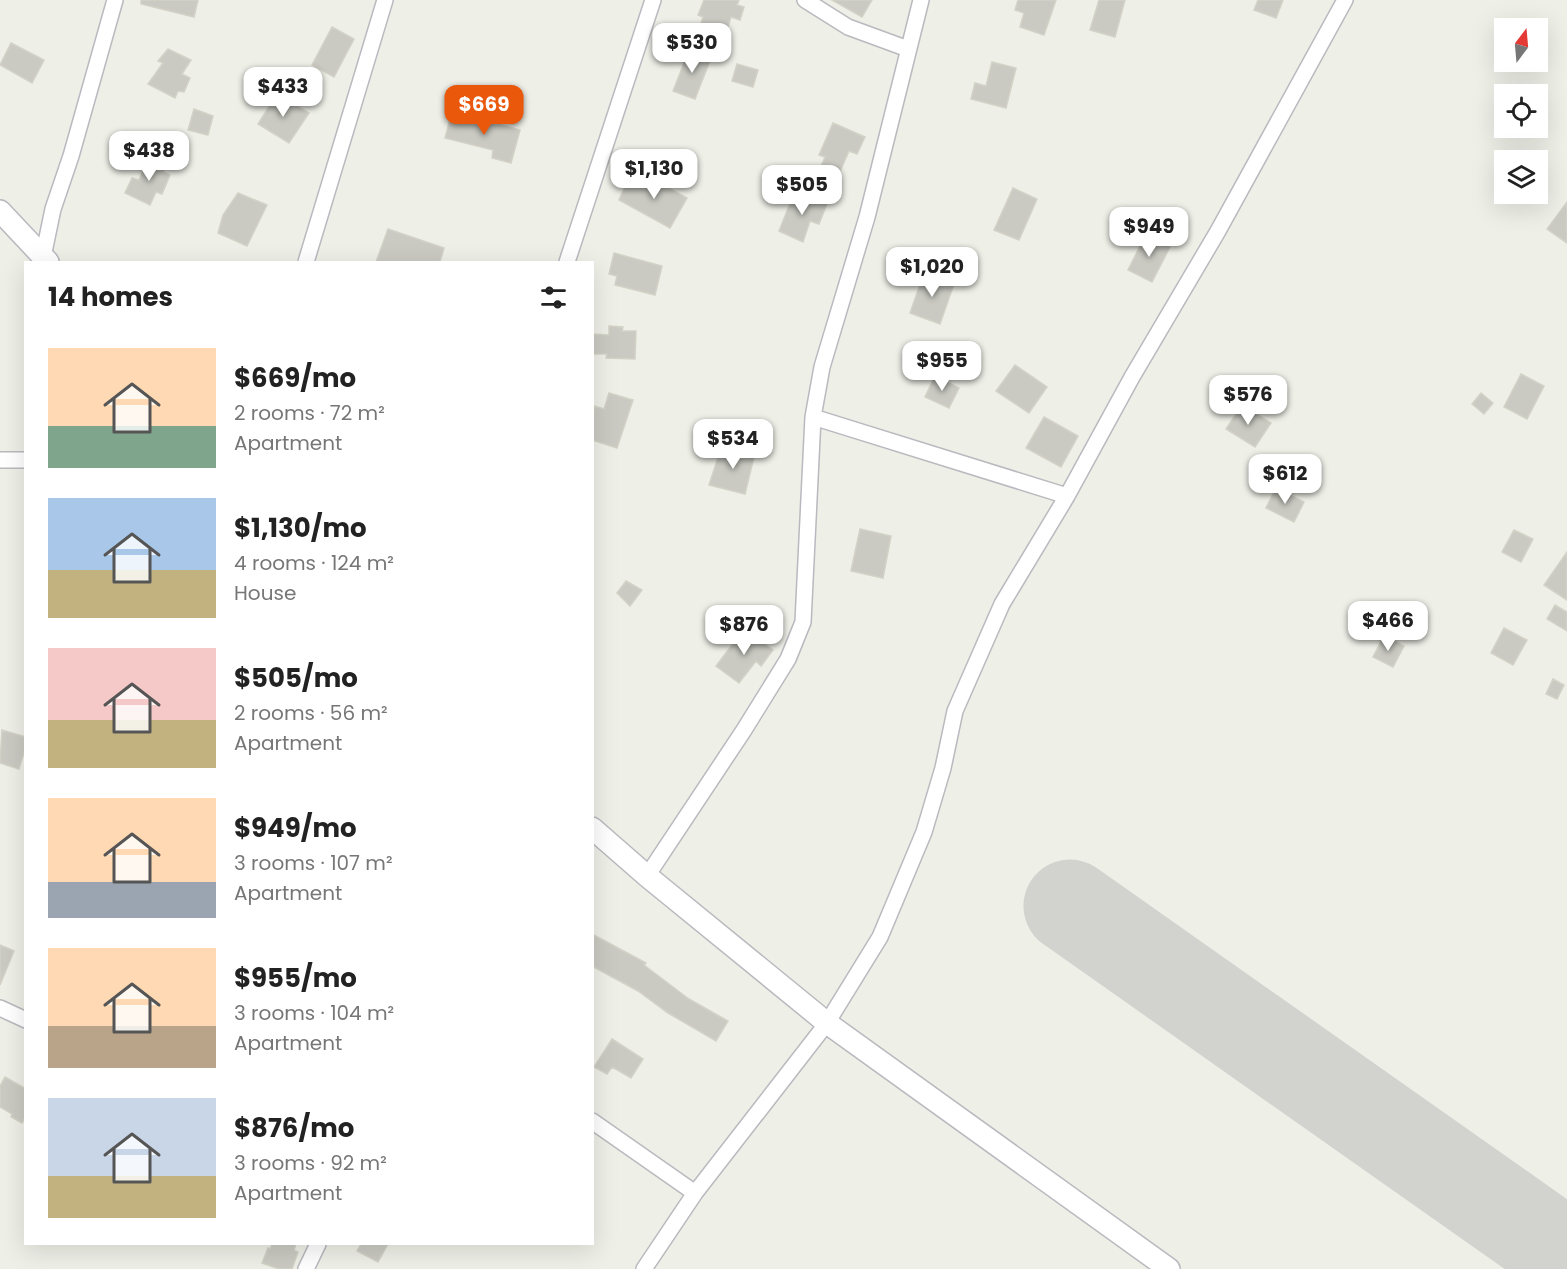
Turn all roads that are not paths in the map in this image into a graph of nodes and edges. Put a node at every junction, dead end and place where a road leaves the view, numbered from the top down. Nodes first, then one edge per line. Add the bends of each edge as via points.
1 (115, 0) edge
2 (386, 0) edge
3 (653, 0) edge
4 (805, 0) edge
5 (921, 0) edge
6 (1345, 0) edge
7 (908, 49) junction
8 (0, 210) edge
9 (46, 260) edge
10 (306, 261) edge
11 (567, 261) edge
12 (813, 417) junction
13 (0, 460) edge
14 (24, 460) edge
15 (1067, 496) junction
16 (594, 830) edge
17 (647, 876) junction
18 (0, 1008) edge
19 (24, 1019) edge
20 (826, 1023) junction
21 (594, 1122) edge
22 (695, 1193) junction
23 (318, 1245) edge
24 (306, 1269) edge
25 (644, 1269) edge
26 (1168, 1269) edge

1 - 9 street via 53,209
2 - 10 street
3 - 11 street
4 - 7 street via 848,27
5 - 7 street
6 - 15 street
7 - 12 street via 867,218 822,367
8 - 9 main road
12 - 15 street
12 - 17 street via 803,622 788,659
13 - 14 street
15 - 20 street via 982,645 955,711 924,832 900,891 880,937
16 - 17 main road
17 - 20 main road
18 - 19 street
20 - 22 street
20 - 26 main road
21 - 22 street
22 - 25 street
23 - 24 street

